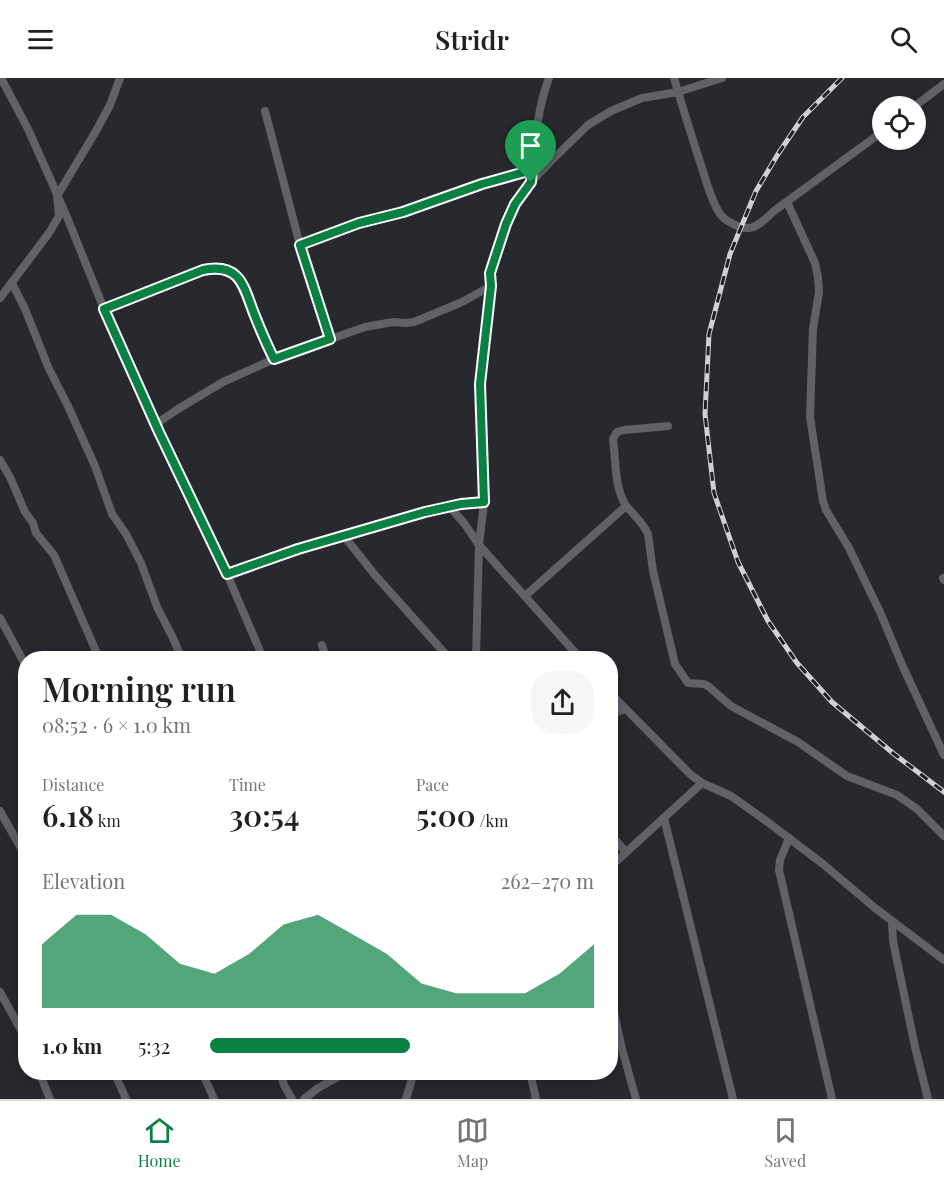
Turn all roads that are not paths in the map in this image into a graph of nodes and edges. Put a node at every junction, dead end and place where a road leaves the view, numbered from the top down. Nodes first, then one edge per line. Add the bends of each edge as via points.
1 (2, 78) edge
2 (120, 78) edge
3 (549, 78) edge
4 (674, 78) edge
5 (723, 78) edge
6 (944, 84) edge
7 (678, 92) junction
8 (926, 98) edge
9 (265, 111) dead end
10 (872, 139) edge
11 (532, 170) junction
12 (531, 182) junction
13 (57, 196) junction
14 (787, 202) junction
15 (300, 245) junction
16 (12, 283) junction
17 (491, 286) junction
18 (0, 298) edge
19 (104, 309) junction
20 (330, 339) junction
21 (274, 359) junction
22 (156, 424) junction
23 (668, 426) dead end
24 (0, 460) edge
25 (484, 502) junction
26 (449, 506) junction
27 (626, 506) junction
28 (344, 536) junction
29 (479, 545) junction
30 (227, 574) junction
31 (525, 596) junction
32 (0, 618) edge
33 (322, 645) dead end
34 (439, 646) junction
35 (18, 651) edge
36 (96, 651) edge
37 (178, 651) edge
38 (260, 651) edge
39 (324, 651) edge
40 (439, 651) edge
41 (443, 651) edge
42 (476, 651) edge
43 (574, 651) edge
44 (618, 703) edge
45 (626, 709) junction
46 (618, 712) edge
47 (944, 755) edge
48 (702, 783) junction
49 (0, 811) edge
50 (664, 818) junction
51 (944, 836) edge
52 (789, 838) junction
53 (18, 843) edge
54 (618, 843) edge
55 (626, 852) junction
56 (618, 860) edge
57 (892, 922) junction
58 (944, 960) edge
59 (0, 992) edge
60 (18, 1025) edge
61 (618, 1031) edge
62 (42, 1080) edge
63 (118, 1080) edge
64 (205, 1080) edge
65 (282, 1080) edge
66 (332, 1080) edge
67 (412, 1080) edge
68 (532, 1080) edge
69 (50, 1099) edge
70 (126, 1099) edge
71 (213, 1099) edge
72 (292, 1099) edge
73 (304, 1099) edge
74 (406, 1099) edge
75 (536, 1099) edge
76 (636, 1099) edge
77 (733, 1099) edge
78 (832, 1099) edge
79 (928, 1099) edge

1 - 13 street
2 - 13 street via 105,114
3 - 11 street
4 - 7 street
5 - 7 street
6 - 8 street
7 - 12 street via 642,99 588,125
7 - 14 street via 707,186 721,215 748,229
9 - 15 street
10 - 14 street
11 - 12 street
11 - 15 street
12 - 17 street via 506,224 490,273
13 - 16 street via 59,216
13 - 19 street
14 - 47 street via 818,276 810,417 823,501 880,612
15 - 20 street
16 - 18 street
16 - 37 street via 95,466 112,514 141,563
17 - 20 street via 414,322 383,323
17 - 25 street via 480,384
19 - 21 street via 203,270 226,270 246,289
19 - 22 street
20 - 21 street
21 - 22 street via 223,382
22 - 30 street
23 - 27 street via 616,432 613,439 618,490
24 - 36 street via 36,533 54,555
25 - 26 street
25 - 29 street
26 - 28 street
26 - 29 street
27 - 31 street
27 - 51 street via 648,534 675,664 687,683 708,686 731,706 798,742 847,776 897,795
28 - 30 street
28 - 34 street
29 - 31 street
29 - 42 street
30 - 38 street
31 - 43 street
32 - 35 street
33 - 39 street
34 - 40 street
34 - 41 street
44 - 45 street
45 - 46 street
45 - 48 street
48 - 50 street
48 - 52 street via 730,796
49 - 53 street
50 - 55 street
50 - 77 street
52 - 57 street
52 - 78 street via 779,870
54 - 55 street
55 - 56 street
57 - 58 street
57 - 79 street via 895,952
59 - 60 street
61 - 76 street
62 - 69 street
63 - 70 street
64 - 71 street
65 - 72 street
66 - 73 street
67 - 74 street
68 - 75 street

